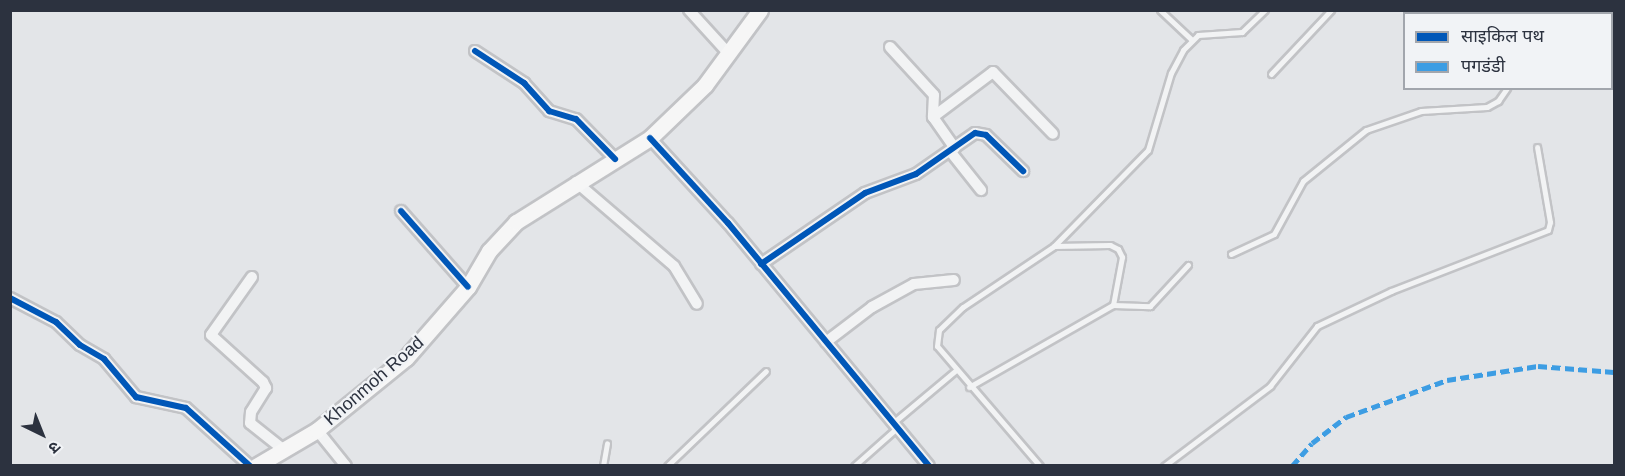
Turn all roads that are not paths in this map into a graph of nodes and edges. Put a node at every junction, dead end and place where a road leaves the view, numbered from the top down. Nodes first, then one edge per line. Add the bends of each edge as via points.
1 (689, 10) edge
2 (760, 10) edge
3 (1160, 10) edge
4 (1265, 10) edge
5 (1330, 10) edge
6 (1192, 40) junction
7 (890, 47) dead end
8 (475, 51) dead end
9 (730, 55) junction
10 (1271, 74) dead end
11 (1506, 90) edge
12 (933, 117) junction
13 (1053, 134) dead end
14 (650, 138) junction
15 (1537, 147) dead end
16 (952, 149) junction
17 (615, 159) junction
18 (1023, 171) dead end
19 (576, 182) junction
20 (981, 190) dead end
21 (401, 211) dead end
22 (1054, 246) junction
23 (1231, 254) dead end
24 (761, 264) junction
25 (1188, 265) dead end
26 (252, 278) dead end
27 (954, 280) dead end
28 (468, 287) junction
29 (10, 298) edge
30 (697, 304) dead end
31 (1113, 305) junction
32 (826, 342) junction
33 (766, 371) dead end
34 (955, 371) junction
35 (969, 387) junction
36 (896, 424) junction
37 (317, 430) junction
38 (607, 443) dead end
39 (284, 450) junction
40 (250, 465) edge
41 (256, 465) edge
42 (346, 465) edge
43 (603, 465) edge
44 (667, 465) edge
45 (854, 465) edge
46 (929, 465) edge
47 (1040, 465) edge
48 (1164, 465) edge

1 - 9 street
2 - 9 main road, Khonmoh Road
3 - 6 lane
4 - 6 lane via 1242,32 1207,33
5 - 10 lane
6 - 22 lane via 1174,66 1148,150
7 - 12 street via 934,95
8 - 17 street via 524,83 549,111 576,119
9 - 14 main road, Khonmoh Road
11 - 23 lane via 1487,107 1420,111 1366,130 1303,181 1274,234
12 - 13 street via 993,72
12 - 16 street
14 - 17 main road, Khonmoh Road
14 - 24 street
15 - 48 lane via 1550,222 1544,233 1440,271 1317,326 1270,387
16 - 18 street via 980,132
16 - 20 street
16 - 24 street via 909,177 865,193
17 - 19 main road, Khonmoh Road
19 - 28 main road, Khonmoh Road via 502,236
19 - 30 street via 674,266
21 - 28 street
22 - 31 lane via 1110,245 1118,249 1122,257
22 - 34 lane via 963,307 939,330 937,346
24 - 32 street
25 - 31 lane via 1150,306
26 - 39 street via 211,335 263,382 266,388 251,412 250,423
27 - 32 street via 914,284 872,307
28 - 37 main road, Khonmoh Road via 406,358
29 - 40 street via 56,322 80,345 104,359 129,392 155,404 179,404 186,408
31 - 35 lane
32 - 36 street
33 - 44 lane
34 - 35 lane
34 - 36 lane
35 - 47 lane
36 - 45 lane
36 - 46 street
37 - 39 main road, Khonmoh Road
37 - 42 street
38 - 43 lane
39 - 41 main road, Khonmoh Road

